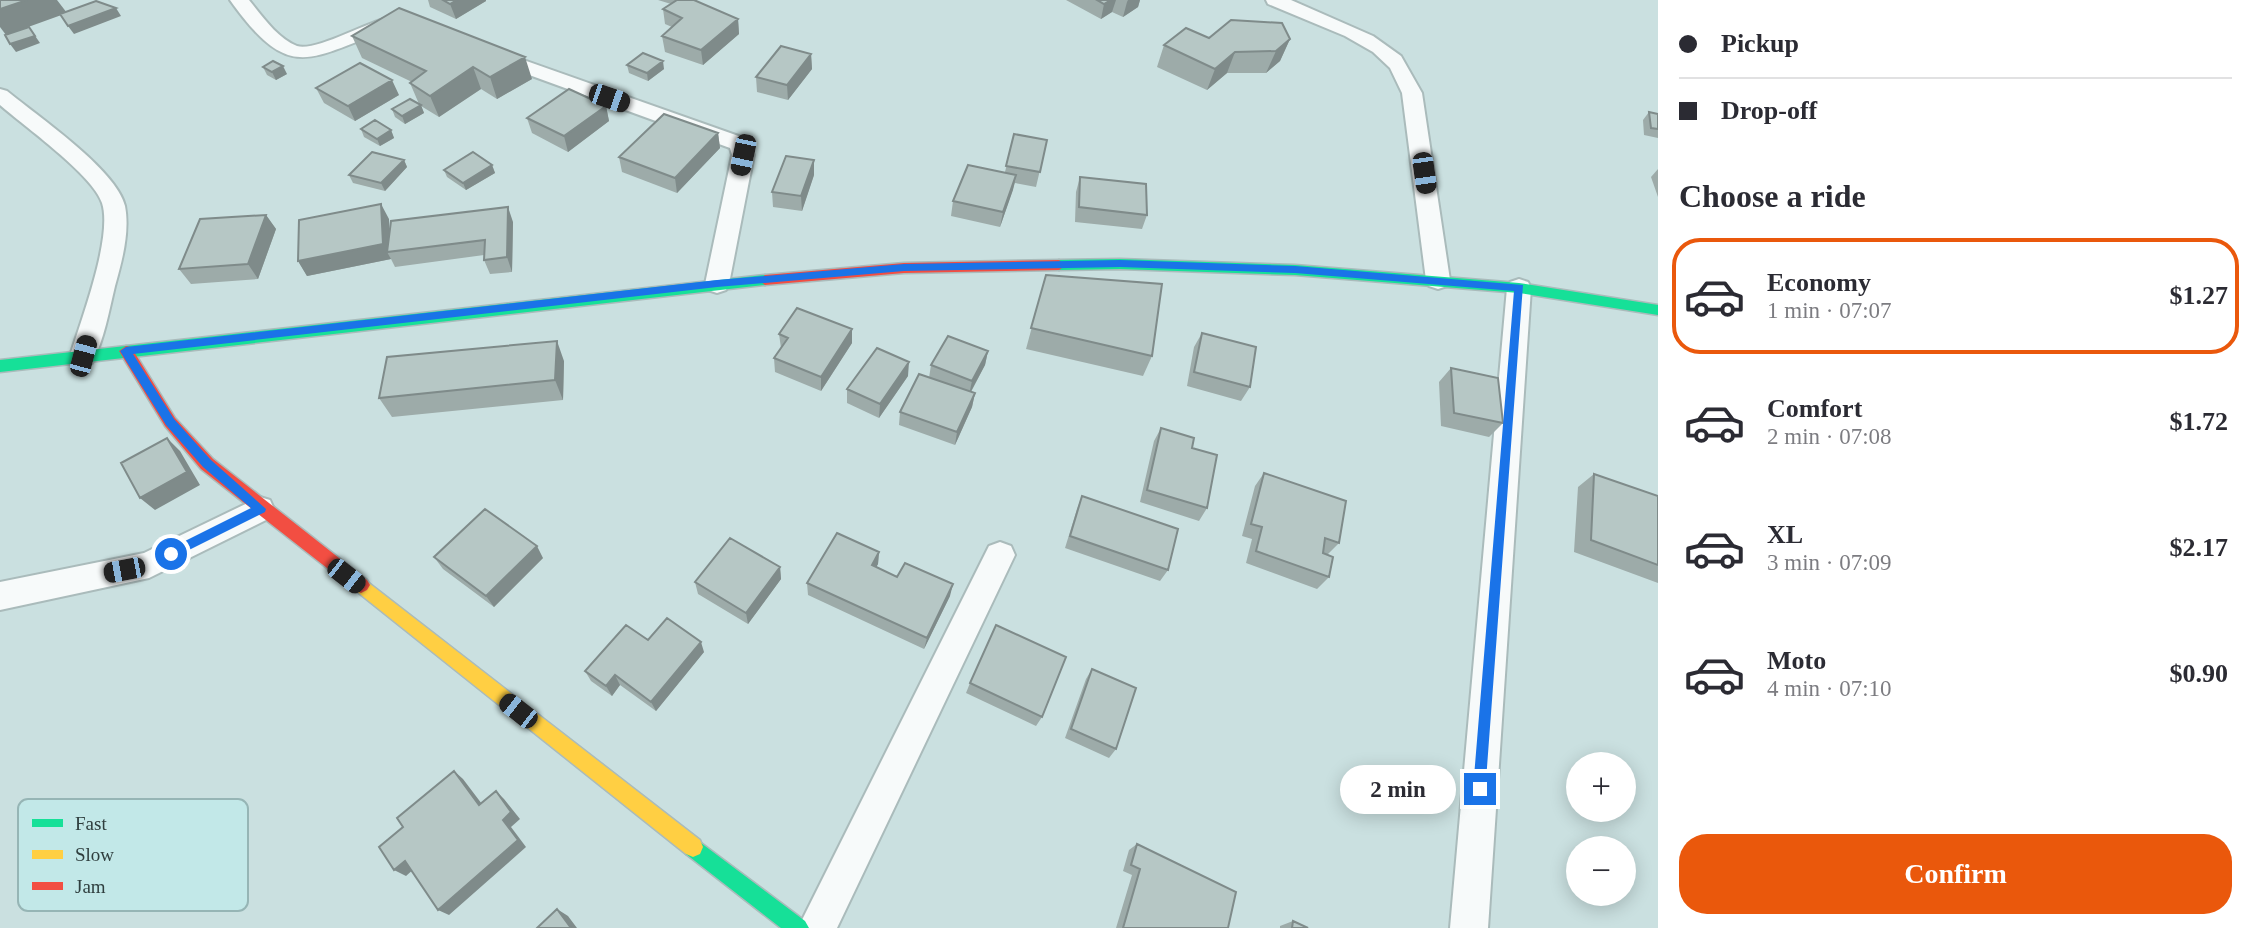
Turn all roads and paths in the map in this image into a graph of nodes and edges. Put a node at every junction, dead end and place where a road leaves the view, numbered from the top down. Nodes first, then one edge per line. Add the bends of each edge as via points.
1 (239, 0) edge
2 (1276, 0) edge
3 (410, 23) edge
4 (478, 49) edge
5 (0, 95) edge
6 (1438, 280) junction
7 (717, 284) junction
8 (1519, 288) junction
9 (1658, 310) edge
10 (126, 351) junction
11 (83, 356) junction
12 (0, 366) edge
13 (260, 509) junction
14 (1000, 555) dead end
15 (0, 596) edge
16 (798, 928) edge
17 (817, 928) edge
18 (1469, 928) edge

1 - 3 street via 292,53 308,55 385,24
2 - 6 street via 1363,40 1389,55 1403,71 1412,93
4 - 7 street via 739,144 743,155
5 - 11 street via 98,180 113,201 116,230
6 - 7 street via 1120,264 904,268
6 - 8 street
7 - 10 street
8 - 9 street
8 - 18 street
10 - 11 street
10 - 13 street via 170,422 207,464
11 - 12 street
13 - 15 street via 149,565
13 - 16 street
14 - 17 street

